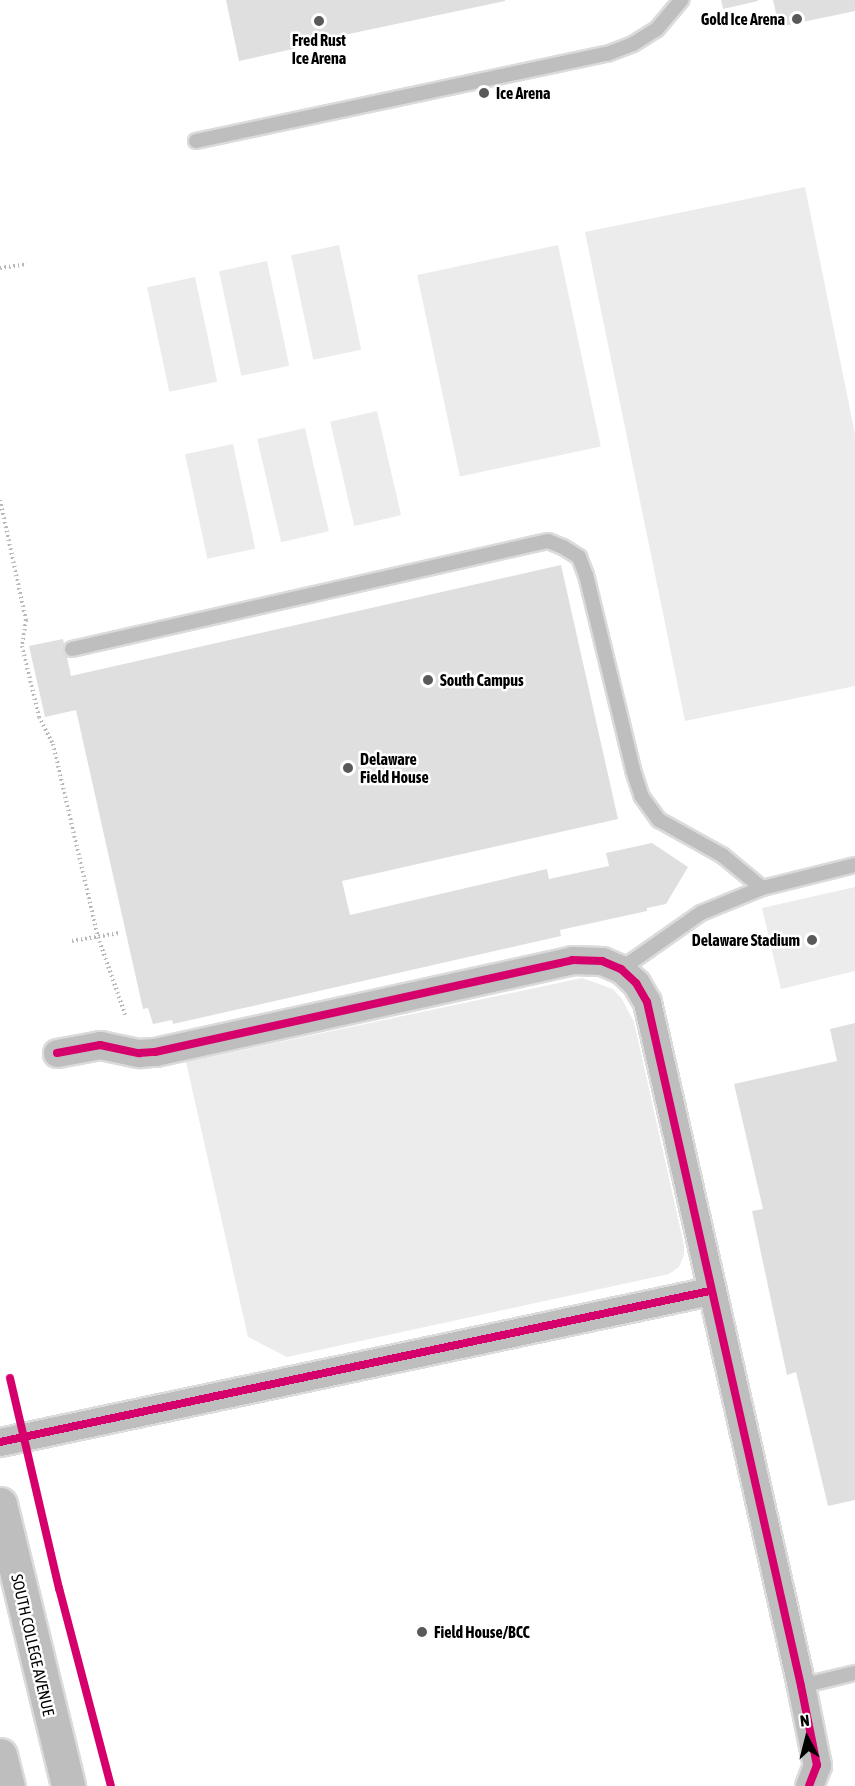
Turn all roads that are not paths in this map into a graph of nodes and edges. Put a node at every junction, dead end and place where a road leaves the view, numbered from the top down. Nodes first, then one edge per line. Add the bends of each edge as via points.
1 (681, 0) edge
2 (196, 141) dead end
3 (72, 649) dead end
4 (855, 864) edge
5 (762, 888) junction
6 (621, 969) junction
7 (57, 1053) dead end
8 (710, 1291) junction
9 (0, 1442) edge
10 (0, 1504) edge
11 (855, 1673) edge
12 (801, 1686) junction
13 (0, 1755) edge
14 (8, 1786) edge
15 (68, 1786) edge
16 (809, 1786) edge

1 - 2 lane via 657,29 607,54
3 - 5 lane via 548,541 579,557 586,576 642,797 659,820 722,855
4 - 5 lane
5 - 6 lane via 701,913
6 - 7 street via 603,962 572,960 163,1050 139,1053 100,1045
6 - 8 street via 636,983 646,1002
8 - 9 street
8 - 12 street
10 - 15 main road, SOUTH COLLEGE AVENUE
11 - 12 lane
12 - 16 street via 817,1765
13 - 14 main road

